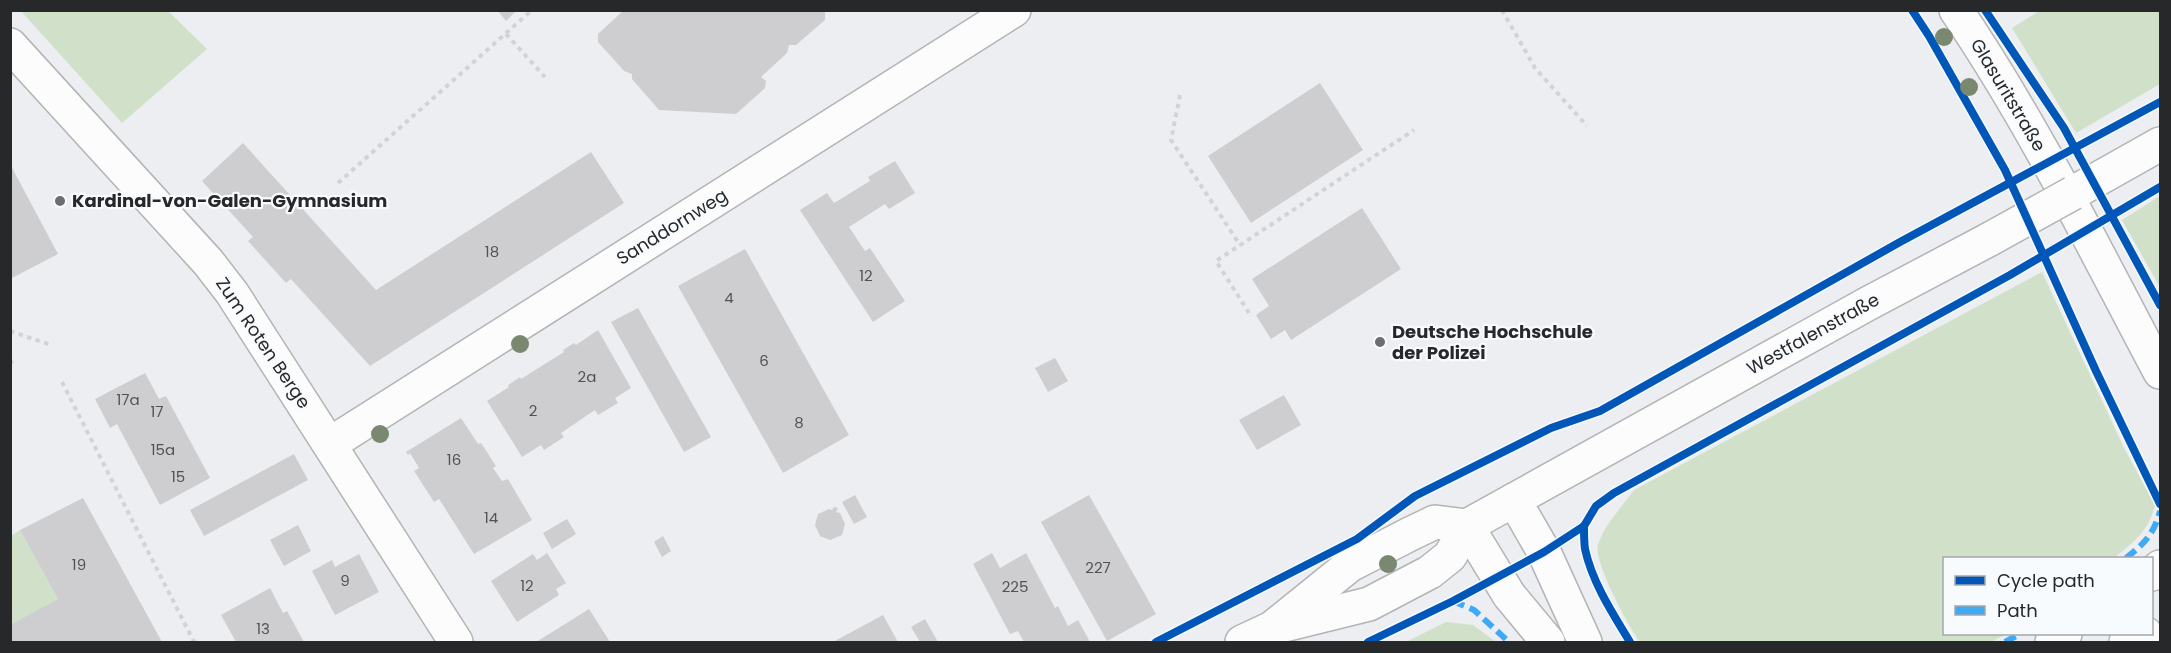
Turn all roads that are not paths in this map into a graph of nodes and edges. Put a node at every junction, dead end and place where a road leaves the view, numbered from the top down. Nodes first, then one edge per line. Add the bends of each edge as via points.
1 (1014, 10) edge
2 (1956, 10) edge
3 (10, 45) edge
4 (2160, 144) edge
5 (2160, 372) edge
6 (330, 444) junction
7 (1514, 500) junction
8 (1467, 526) junction
9 (1272, 628) junction
10 (2142, 635) edge
11 (456, 642) edge
12 (1242, 642) edge
13 (1548, 642) edge
14 (1585, 642) edge
15 (2126, 642) edge

1 - 6 main road, Sanddornweg
2 - 5 main road, Glasuritstraße via 2001,79
3 - 6 main road, Zum Roten Berge via 208,262
4 - 7 main road, Westfalenstraße, bridge
6 - 11 main road, Zum Roten Berge
7 - 8 main road, Westfalenstraße
7 - 14 main road via 1544,552
8 - 9 main road via 1435,522 1350,565
8 - 9 main road via 1450,556 1430,572 1369,604
8 - 13 main road via 1509,595
9 - 12 main road
10 - 15 main road

